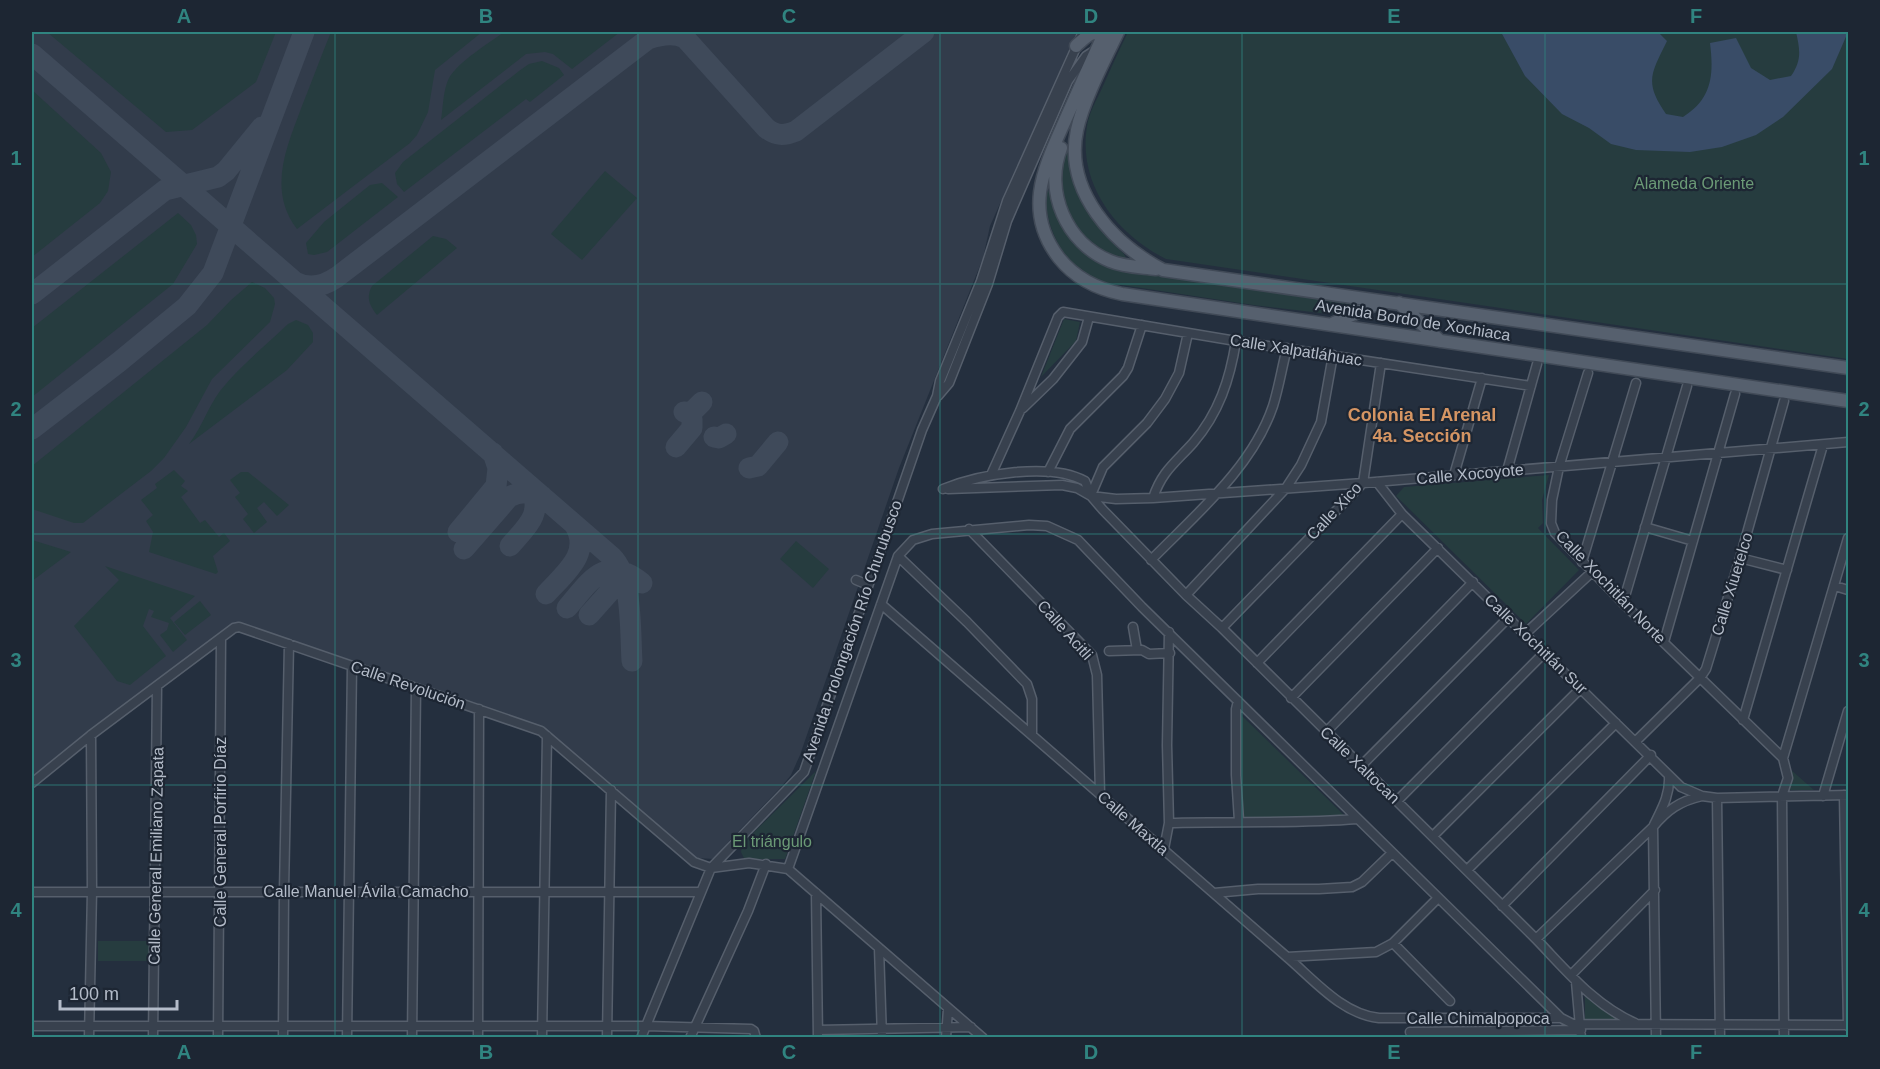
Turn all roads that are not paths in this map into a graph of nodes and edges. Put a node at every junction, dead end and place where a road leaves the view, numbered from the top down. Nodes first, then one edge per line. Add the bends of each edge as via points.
1 (1083, 32) edge
2 (1110, 35) edge
3 (1076, 46) junction
4 (1102, 51) junction
5 (1068, 81) junction
6 (1080, 87) junction
7 (1080, 118) junction
8 (1040, 187) junction
9 (1055, 187) junction
10 (1163, 270) junction
11 (1382, 301) junction
12 (1399, 303) junction
13 (1089, 317) junction
14 (1333, 324) junction
15 (1142, 325) junction
16 (1188, 333) junction
17 (1236, 341) junction
18 (1441, 341) junction
19 (1287, 348) junction
20 (1333, 356) junction
21 (1381, 363) junction
22 (1537, 364) dead end
23 (1848, 368) edge
24 (1588, 373) dead end
25 (1482, 378) junction
26 (1636, 382) dead end
27 (1531, 386) junction
28 (1687, 386) dead end
29 (1735, 394) dead end
30 (937, 396) junction
31 (1784, 401) dead end
32 (1848, 401) edge
33 (1020, 411) junction
34 (1848, 442) edge
35 (1823, 445) junction
36 (1772, 449) junction
37 (1719, 453) junction
38 (1666, 457) junction
39 (1614, 461) junction
40 (1559, 467) junction
41 (1507, 471) junction
42 (1048, 472) junction
43 (991, 475) junction
44 (1454, 475) junction
45 (1377, 482) junction
46 (1363, 483) junction
47 (1286, 488) junction
48 (1216, 493) junction
49 (1091, 496) junction
50 (1153, 498) junction
51 (1402, 514) junction
52 (1645, 527) junction
53 (969, 529) junction
54 (1848, 538) edge
55 (1693, 541) junction
56 (1438, 548) junction
57 (898, 556) junction
58 (1740, 558) junction
59 (1151, 560) junction
60 (1582, 562) junction
61 (1787, 570) junction
62 (1592, 572) junction
63 (856, 579) dead end
64 (1473, 582) junction
65 (868, 585) junction
66 (1835, 586) junction
67 (1848, 590) edge
68 (1186, 595) junction
69 (1623, 603) junction
70 (881, 604) junction
71 (1509, 617) junction
72 (1133, 627) dead end
73 (1221, 628) junction
74 (1169, 632) junction
75 (1526, 633) junction
76 (222, 638) junction
77 (1664, 642) junction
78 (289, 644) junction
79 (1137, 650) junction
80 (1109, 651) dead end
81 (1545, 652) junction
82 (1170, 653) junction
83 (1257, 663) junction
84 (352, 666) junction
85 (1700, 678) junction
86 (157, 686) junction
87 (416, 688) junction
88 (1581, 688) junction
89 (1291, 698) junction
90 (1238, 701) junction
91 (479, 709) junction
92 (1848, 711) edge
93 (1743, 720) junction
94 (1616, 723) junction
95 (1326, 732) junction
96 (91, 735) junction
97 (1032, 735) junction
98 (547, 736) junction
99 (1635, 741) junction
100 (1651, 756) junction
101 (1783, 758) junction
102 (1361, 766) junction
103 (1669, 777) junction
104 (32, 783) edge
105 (611, 790) junction
106 (1100, 794) junction
107 (1846, 795) edge
108 (1702, 796) junction
109 (1782, 796) junction
110 (1823, 796) junction
111 (1717, 798) junction
112 (1397, 801) junction
113 (1357, 819) junction
114 (1239, 821) junction
115 (1169, 823) junction
116 (1653, 827) junction
117 (1432, 836) junction
118 (1164, 849) junction
119 (1392, 853) junction
120 (766, 864) junction
121 (711, 868) junction
122 (788, 869) junction
123 (1467, 870) junction
124 (478, 890) junction
125 (1655, 890) junction
126 (92, 891) junction
127 (156, 891) junction
128 (220, 891) junction
129 (284, 891) junction
130 (349, 891) junction
131 (414, 891) junction
132 (544, 891) junction
133 (608, 891) junction
134 (701, 891) junction
135 (32, 892) edge
136 (816, 893) junction
137 (1214, 893) junction
138 (1437, 899) junction
139 (1502, 906) junction
140 (1536, 939) junction
141 (1393, 943) junction
142 (879, 948) junction
143 (1287, 957) junction
144 (1574, 979) junction
145 (1450, 1001) dead end
146 (948, 1009) junction
147 (1395, 1018) joint
148 (1561, 1018) junction
149 (1638, 1024) junction
150 (1656, 1025) junction
151 (1720, 1025) junction
152 (1783, 1025) junction
153 (32, 1026) edge
154 (89, 1026) junction
155 (153, 1026) junction
156 (218, 1026) junction
157 (284, 1026) junction
158 (412, 1026) junction
159 (478, 1026) junction
160 (542, 1026) junction
161 (607, 1026) junction
162 (646, 1026) junction
163 (1848, 1026) edge
164 (347, 1027) junction
165 (695, 1027) junction
166 (946, 1027) junction
167 (971, 1027) junction
168 (1581, 1031) edge
169 (882, 1033) edge
170 (818, 1034) edge
171 (1506, 1034) edge
172 (1413, 1035) edge
173 (756, 1037) edge
174 (89, 1038) edge
175 (153, 1038) edge
176 (218, 1038) edge
177 (284, 1038) edge
178 (347, 1038) edge
179 (412, 1038) edge
180 (478, 1038) edge
181 (542, 1038) edge
182 (608, 1038) edge
183 (641, 1038) edge
184 (690, 1038) edge
185 (946, 1038) edge
186 (983, 1038) edge
187 (1656, 1038) edge
188 (1720, 1038) edge
189 (1784, 1038) edge

1 - 3 street, Avenida Prolongación Río Churubusco
2 - 3 main road via 1090,33
2 - 4 main road
3 - 30 street, Avenida Prolongación Río Churubusco via 1007,201
4 - 5 street, Avenida Prolongación Río Churubusco via 1086,56
4 - 6 main road, Avenida Bordo de Xochiaca
4 - 7 main road
5 - 6 main road via 1077,82
5 - 30 street, Avenida Prolongación Río Churubusco via 1007,221 988,284 949,383
6 - 8 main road, Avenida Bordo de Xochiaca via 1045,166
7 - 9 main road via 1059,152
7 - 10 main road, Avenida Bordo de Xochiaca via 1076,164 1085,192 1120,242
8 - 9 main road
8 - 14 main road, Avenida Bordo de Xochiaca via 1040,220 1052,248 1069,269 1094,286 1122,294
9 - 10 main road via 1067,223 1094,251 1109,261
10 - 11 main road, Avenida Bordo de Xochiaca
11 - 12 main road, Avenida Bordo de Xochiaca
11 - 14 main road
12 - 18 main road
12 - 23 main road, Avenida Bordo de Xochiaca
13 - 15 street, Calle Xalpatláhuac
13 - 33 street via 1082,342 1053,379
13 - 33 street, Calle Xalpatláhuac via 1061,314
14 - 18 main road, Avenida Bordo de Xochiaca
15 - 16 street, Calle Xalpatláhuac
15 - 42 street via 1123,376 1070,429
16 - 17 street, Calle Xalpatláhuac
16 - 49 street via 1179,373 1165,399 1103,467
17 - 19 street, Calle Xalpatláhuac
17 - 50 street via 1224,393 1211,420 1158,482
18 - 32 main road, Avenida Bordo de Xochiaca
19 - 20 street, Calle Xalpatláhuac
19 - 48 street via 1266,421 1244,460
20 - 21 street, Calle Xalpatláhuac
20 - 47 street via 1321,422
21 - 25 street, Calle Xalpatláhuac
21 - 46 street, Calle Xico
22 - 27 street
24 - 40 street, Calle Xochitlán Norte
25 - 27 street, Calle Xalpatláhuac
25 - 44 street
26 - 39 street
27 - 41 street
28 - 38 street
29 - 37 street
30 - 65 street, Avenida Prolongación Río Churubusco
31 - 36 street, Calle Xiuetelco
33 - 43 street
34 - 35 street, Calle Xocoyote
35 - 36 street, Calle Xocoyote
35 - 61 street
36 - 37 street, Calle Xocoyote
36 - 58 street, Calle Xiuetelco
37 - 38 street, Calle Xocoyote
37 - 55 street
38 - 39 street, Calle Xocoyote
38 - 52 street
39 - 40 street, Calle Xocoyote
39 - 60 street
40 - 41 street, Calle Xocoyote
40 - 60 street, Calle Xochitlán Norte via 1551,523 1555,533
41 - 44 street, Calle Xocoyote
42 - 43 street, Calle Xocoyote
42 - 49 street, Calle Xocoyote via 1066,473 1085,481
43 - 49 street, Calle Xocoyote via 943,489 1062,485
44 - 45 street, Calle Xocoyote
45 - 46 street, Calle Xocoyote
45 - 51 street, Calle Xochitlán Sur
46 - 47 street, Calle Xocoyote
46 - 73 street, Calle Xico
47 - 48 street, Calle Xocoyote
47 - 68 street
48 - 50 street, Calle Xocoyote
48 - 59 street
49 - 50 street, Calle Xocoyote
49 - 59 street, Calle Xaltocan
51 - 56 street, Calle Xochitlán Sur
51 - 83 street
52 - 55 street
52 - 69 street
53 - 57 street via 921,536
53 - 74 street via 1035,525 1078,540
53 - 106 street, Calle Acitli via 1092,655 1097,675
54 - 66 street
55 - 77 street
56 - 64 street, Calle Xochitlán Sur
56 - 89 street
57 - 70 street
57 - 97 street via 1027,684 1032,699
58 - 61 street
58 - 85 street, Calle Xiuetelco
59 - 68 street, Calle Xaltocan
60 - 62 street, Calle Xochitlán Norte
61 - 93 street
62 - 69 street, Calle Xochitlán Norte
62 - 75 street
63 - 65 street
64 - 71 street, Calle Xochitlán Sur
64 - 95 street
65 - 121 street, Avenida Prolongación Río Churubusco via 804,772
66 - 67 street
66 - 101 street
68 - 73 street, Calle Xaltocan
69 - 77 street, Calle Xochitlán Norte
70 - 97 street, Calle Maxtla
70 - 122 street
71 - 75 street, Calle Xochitlán Sur
71 - 102 street
72 - 79 street
73 - 83 street, Calle Xaltocan
74 - 82 street
74 - 90 street
75 - 81 street, Calle Xochitlán Sur
76 - 78 street, Calle Revolución via 237,627
76 - 86 street, Calle Revolución
76 - 128 street, Calle General Porfirio Díaz
77 - 85 street, Calle Xochitlán Norte
78 - 84 street, Calle Revolución
78 - 129 street
79 - 80 street
79 - 82 street via 1150,655
81 - 88 street, Calle Xochitlán Sur
81 - 112 street
82 - 115 street
83 - 89 street, Calle Xaltocan
84 - 87 street, Calle Revolución
84 - 130 street
85 - 93 street, Calle Xochitlán Norte
85 - 99 street, Calle Xiuetelco
86 - 96 street, Calle Revolución
86 - 127 street, Calle General Emiliano Zapata
87 - 91 street, Calle Revolución
87 - 131 street
88 - 94 street, Calle Xochitlán Sur
88 - 117 street
89 - 95 street, Calle Xaltocan
90 - 113 street
90 - 114 street
91 - 98 street, Calle Revolución via 535,728
91 - 124 street
92 - 110 street
93 - 101 street, Calle Xochitlán Norte
94 - 99 street, Calle Xochitlán Sur
94 - 123 street
95 - 102 street, Calle Xaltocan
96 - 104 street, Calle Revolución
96 - 126 street
97 - 106 street, Calle Maxtla
98 - 105 street, Calle Revolución
98 - 132 street
99 - 100 street, Calle Xochitlán Sur
100 - 103 street, Calle Xochitlán Sur
100 - 139 street
101 - 109 street via 1788,778
102 - 112 street, Calle Xaltocan
103 - 108 street, Calle Xochitlán Sur
103 - 116 street via 1666,801
105 - 121 street, Calle Revolución via 694,862
105 - 133 street
106 - 118 street, Calle Maxtla
107 - 110 street
107 - 163 street
108 - 111 street
108 - 116 street via 1678,804
109 - 110 street
109 - 111 street
109 - 152 street
111 - 151 street
112 - 117 street, Calle Xaltocan
113 - 114 street
113 - 119 street
114 - 115 street
115 - 118 street
116 - 125 street
116 - 140 street
117 - 123 street, Calle Xaltocan
118 - 137 street, Calle Maxtla
119 - 137 street via 1352,887
119 - 138 street
120 - 121 street
120 - 122 street
120 - 165 street
121 - 134 street, Avenida Prolongación Río Churubusco
122 - 136 street
123 - 139 street, Calle Xaltocan
124 - 131 street, Calle Manuel Ávila Camacho
124 - 132 street, Calle Manuel Ávila Camacho
124 - 159 street
125 - 144 street
125 - 150 street
126 - 127 street, Calle Manuel Ávila Camacho
126 - 135 street, Calle Manuel Ávila Camacho
126 - 154 street
127 - 128 street, Calle Manuel Ávila Camacho
127 - 155 street, Calle General Emiliano Zapata
128 - 129 street, Calle Manuel Ávila Camacho
128 - 156 street, Calle General Porfirio Díaz
129 - 130 street, Calle Manuel Ávila Camacho
129 - 157 street
130 - 131 street, Calle Manuel Ávila Camacho
130 - 164 street
131 - 158 street
132 - 133 street, Calle Manuel Ávila Camacho
132 - 160 street
133 - 134 street, Calle Manuel Ávila Camacho
133 - 161 street
134 - 162 street, Avenida Prolongación Río Churubusco
136 - 142 street
136 - 170 street
137 - 143 street, Calle Maxtla
138 - 141 street
138 - 148 street
139 - 140 street, Calle Xaltocan
140 - 144 street, Calle Xaltocan
141 - 143 street via 1369,954
141 - 145 street
142 - 146 street
142 - 169 street
143 - 147 street, Calle Maxtla via 1353,1011 1368,1017
144 - 149 street, Calle Xaltocan via 1604,1005
144 - 168 street
146 - 166 street
146 - 167 street
147 - 148 street, Calle Chimalpopoca
148 - 168 street, Calle Chimalpopoca
149 - 150 street, Calle Chimalpopoca
149 - 168 street, Calle Chimalpopoca
150 - 151 street, Calle Chimalpopoca
150 - 187 street
151 - 152 street, Calle Chimalpopoca
151 - 188 street
152 - 163 street, Calle Chimalpopoca
152 - 189 street
153 - 154 street
154 - 155 street
154 - 174 street
155 - 156 street
155 - 175 street, Calle General Emiliano Zapata
156 - 157 street
156 - 176 street, Calle General Porfirio Díaz
157 - 164 street
157 - 177 street
158 - 159 street
158 - 164 street
158 - 179 street
159 - 160 street
159 - 180 street
160 - 161 street
160 - 181 street
161 - 162 street
161 - 182 street
162 - 165 street
162 - 183 street, Avenida Prolongación Río Churubusco
164 - 178 street
165 - 173 street via 751,1029
165 - 184 street
166 - 167 street
166 - 169 street
166 - 185 street
167 - 186 street
168 - 171 street
169 - 170 street
171 - 172 street

